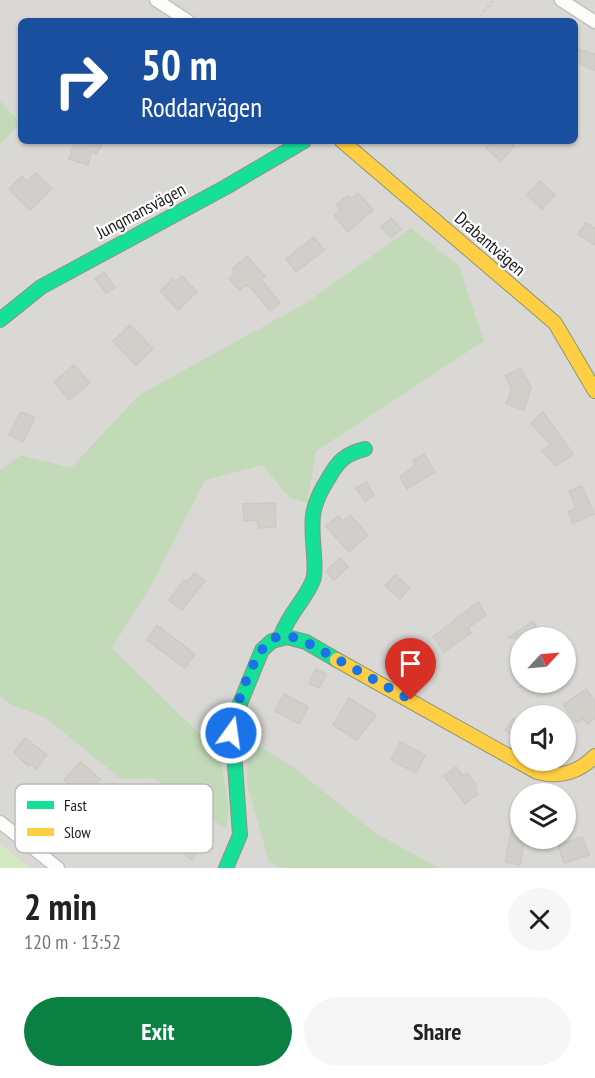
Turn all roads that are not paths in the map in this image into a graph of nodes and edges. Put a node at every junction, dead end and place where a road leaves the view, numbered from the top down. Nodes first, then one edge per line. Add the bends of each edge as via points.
1 (156, 0) edge
2 (561, 0) edge
3 (183, 18) edge
4 (595, 22) edge
5 (299, 144) edge
6 (346, 144) edge
7 (0, 320) edge
8 (595, 391) edge
9 (365, 449) dead end
10 (281, 636) junction
11 (595, 756) edge
12 (0, 822) edge
13 (15, 834) edge
14 (39, 853) edge
15 (58, 868) edge
16 (226, 868) edge

1 - 3 street
2 - 4 street
5 - 7 street, Jungmansvägen via 48,282
6 - 8 street, Drabantvägen via 555,323
9 - 10 street via 339,460 315,499 311,519 313,581 288,616
10 - 11 street via 290,635 306,642 537,772 565,775
10 - 16 street via 270,640 262,650 232,723 240,835
12 - 13 street
14 - 15 street

